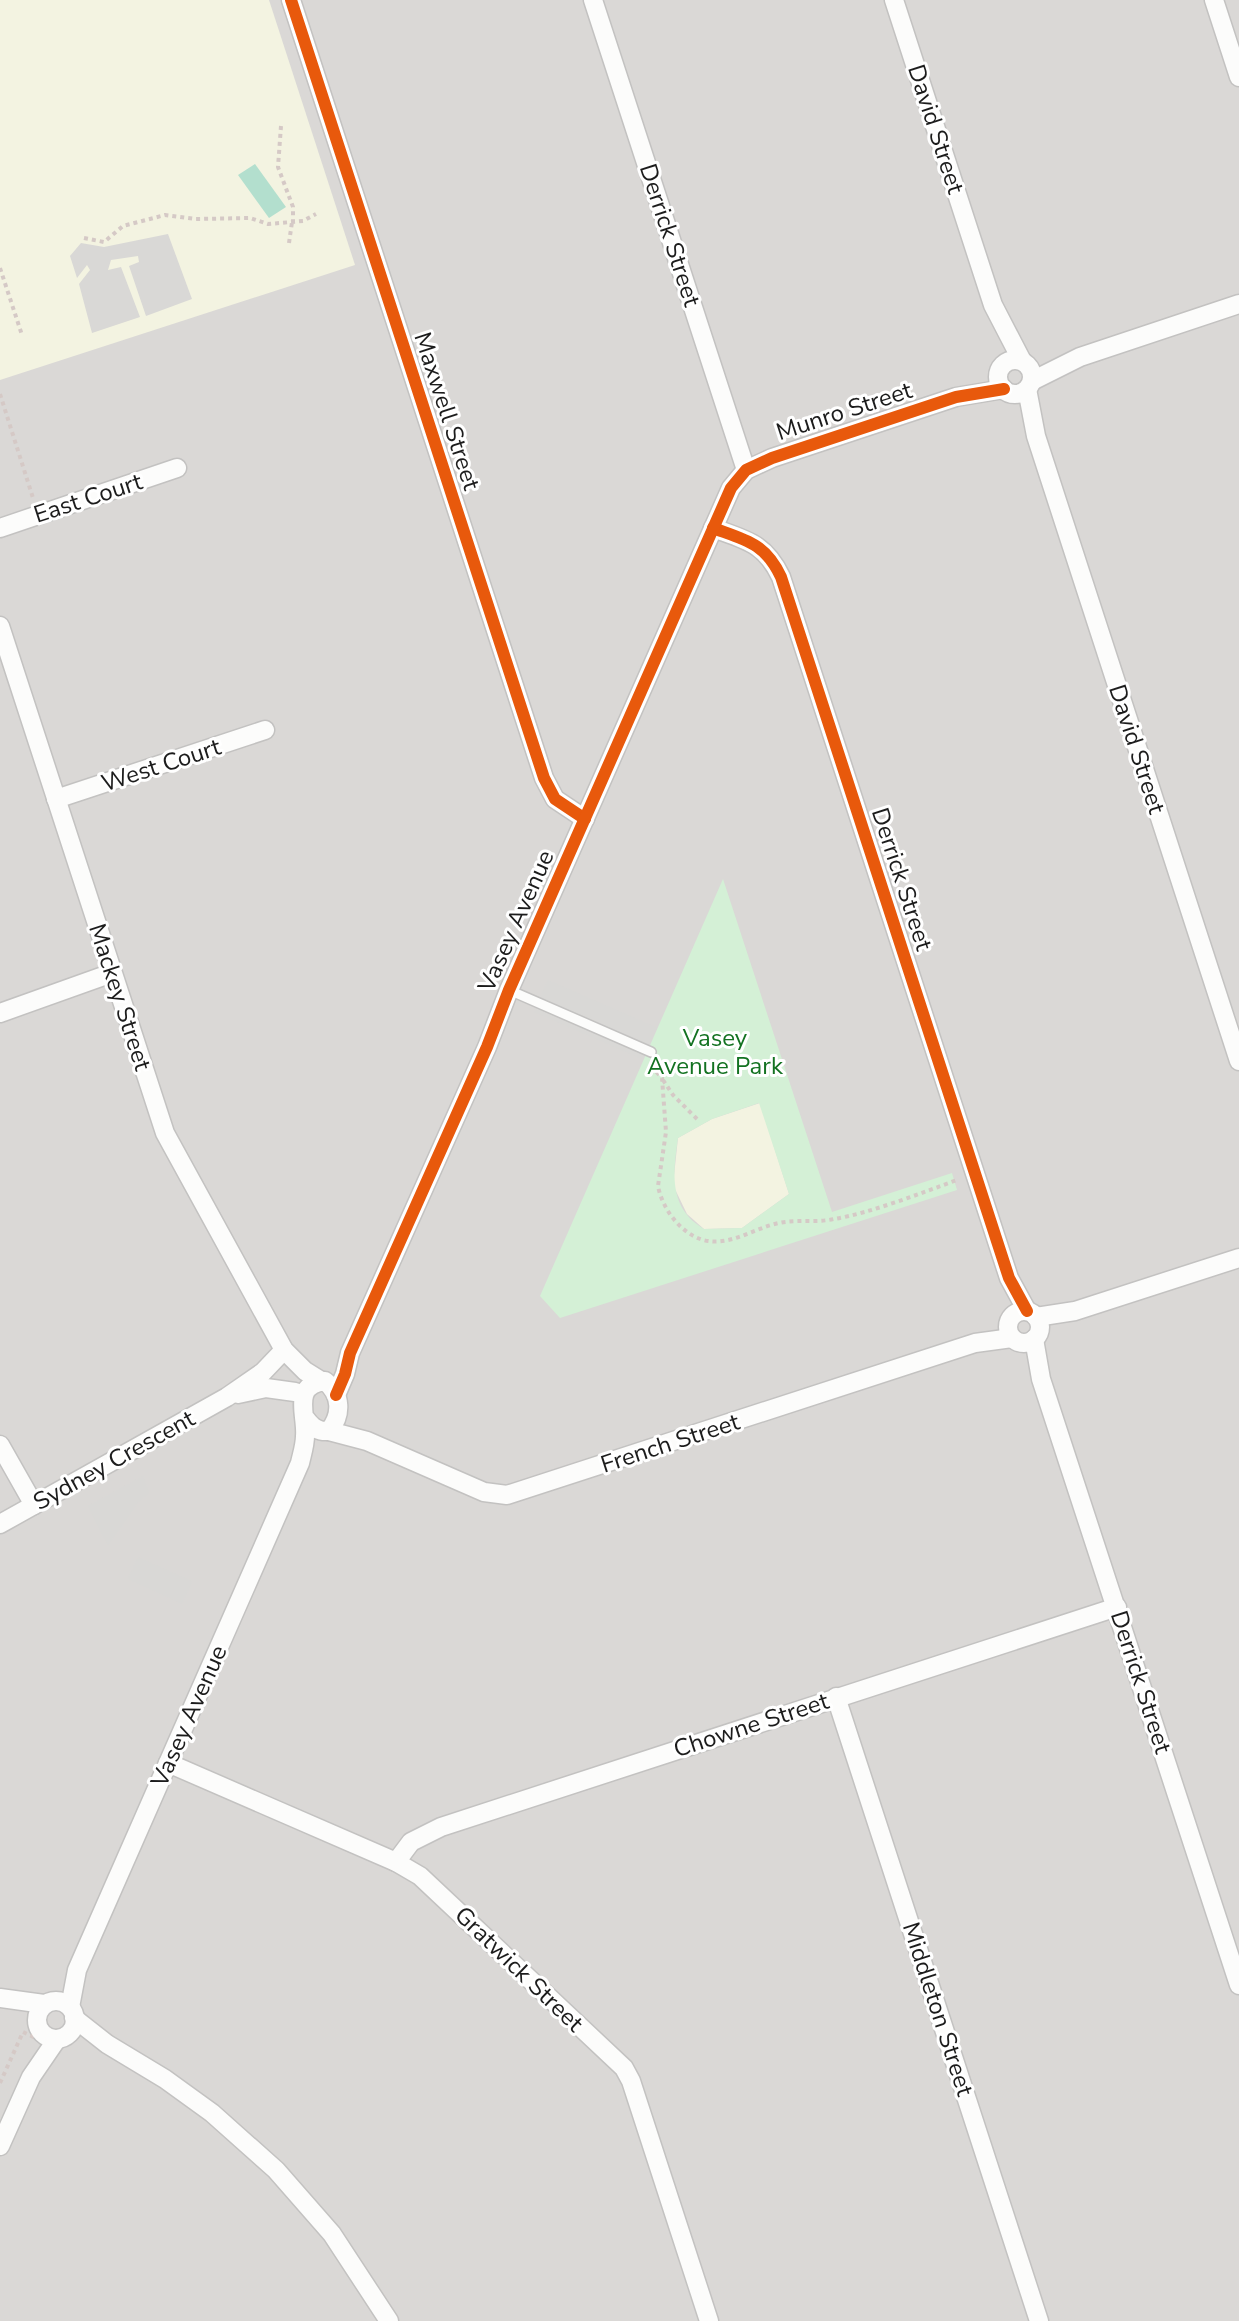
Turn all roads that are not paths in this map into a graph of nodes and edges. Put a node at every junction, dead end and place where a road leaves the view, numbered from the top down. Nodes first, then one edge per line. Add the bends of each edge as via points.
1 (291, 0) edge
2 (593, 0) edge
3 (894, 0) edge
4 (1214, 0) edge
5 (1239, 77) edge
6 (1239, 304) edge
7 (1015, 377) junction
8 (177, 468) dead end
9 (746, 470) junction
10 (0, 528) edge
11 (713, 528) junction
12 (0, 626) edge
13 (19, 685) junction
14 (0, 691) edge
15 (265, 730) dead end
16 (56, 799) junction
17 (585, 819) junction
18 (112, 973) junction
19 (509, 990) junction
20 (0, 1013) edge
21 (651, 1052) dead end
22 (1239, 1061) edge
23 (1239, 1258) edge
24 (1024, 1328) junction
25 (284, 1350) junction
26 (330, 1392) junction
27 (227, 1397) junction
28 (301, 1406) junction
29 (327, 1431) junction
30 (367, 1441) junction
31 (0, 1445) edge
32 (300, 1463) junction
33 (34, 1505) junction
34 (0, 1524) edge
35 (1117, 1607) junction
36 (836, 1697) junction
37 (168, 1763) junction
38 (396, 1862) junction
39 (1239, 1985) edge
40 (1, 1998) edge
41 (53, 2014) junction
42 (61, 2038) junction
43 (107, 2044) junction
44 (31, 2077) junction
45 (0, 2146) edge
46 (389, 2321) edge
47 (709, 2321) edge
48 (1039, 2321) edge

1 - 17 street, Maxwell Street via 544,778 555,799
2 - 9 street, Derrick Street
3 - 7 street, David Street
4 - 5 street
6 - 7 street, Munro Street
7 - 9 street, Munro Street
7 - 22 street, David Street
8 - 10 street, East Court
9 - 11 street, Vasey Avenue via 731,488
11 - 17 street, Vasey Avenue
11 - 24 street, Derrick Street via 759,547 781,577
12 - 13 street, Mackey Street
13 - 14 street
13 - 16 street, Mackey Street
15 - 16 street, West Court
16 - 18 street, Mackey Street
17 - 19 street, Vasey Avenue
18 - 20 street
18 - 25 street, Mackey Street via 165,1133
19 - 21 lane
19 - 26 street, Vasey Avenue via 345,1374
23 - 24 street, French Street
24 - 30 street, French Street via 507,1495 484,1492
24 - 35 street, Derrick Street
25 - 26 street, Mackey Street
25 - 27 street, Sydney Crescent
25 - 28 street, Mackey Street
26 - 28 street via 308,1389
26 - 29 street, Vasey Avenue
26 - 30 street, French Street
27 - 28 street, Sydney Crescent via 266,1388
27 - 33 street, Sydney Crescent
28 - 29 street via 317,1430
28 - 32 street, Vasey Avenue via 305,1438
29 - 30 street, French Street
29 - 32 street, Vasey Avenue
31 - 33 street
32 - 37 street, Vasey Avenue
33 - 34 street, Sydney Crescent
35 - 36 street, Chowne Street
35 - 39 street, Derrick Street
36 - 38 street, Chowne Street via 441,1827 411,1842
36 - 48 street, Middleton Street
37 - 38 street, Gratwick Street
37 - 41 street, Vasey Avenue
38 - 47 street, Gratwick Street via 433,1887 628,2074
40 - 41 street
41 - 42 street via 48,2037
41 - 42 street, Vasey Avenue via 73,2028
41 - 43 street
41 - 44 street, Vasey Avenue
42 - 43 street
42 - 44 street, Vasey Avenue
43 - 46 street via 212,2113 276,2170 332,2234
44 - 45 street, Vasey Avenue

